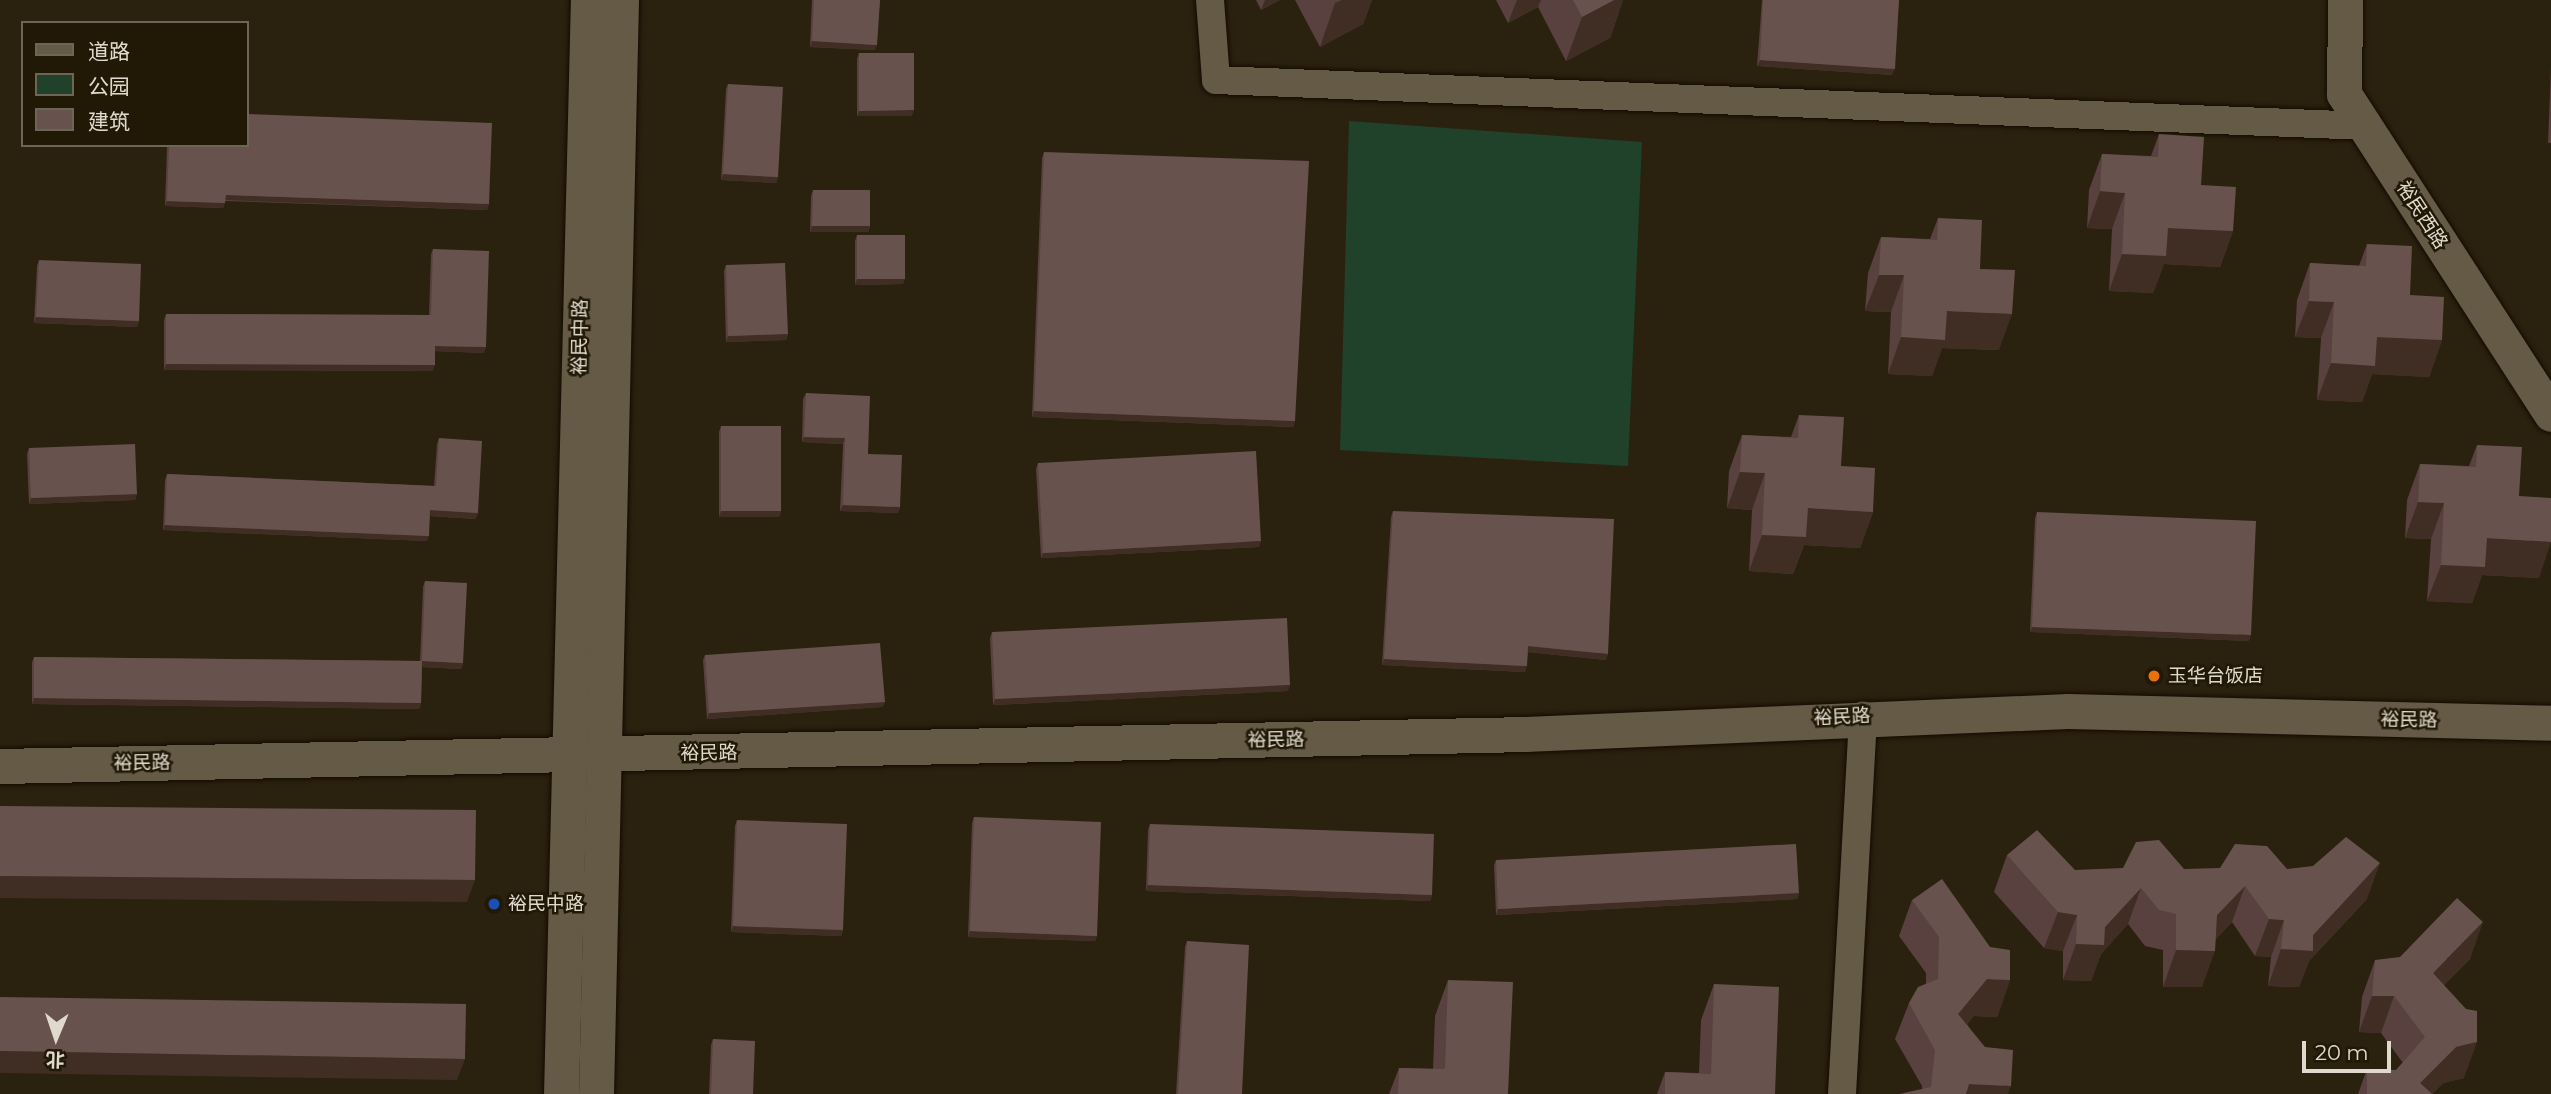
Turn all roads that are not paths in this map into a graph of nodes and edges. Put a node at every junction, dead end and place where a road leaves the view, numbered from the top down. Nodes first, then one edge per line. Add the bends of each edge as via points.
1 (588, 0) edge
2 (621, 0) edge
3 (1210, 0) edge
4 (2345, 0) edge
5 (2365, 126) junction
6 (2551, 414) edge
7 (1863, 716) junction
8 (2551, 723) edge
9 (587, 756) junction
10 (0, 766) edge
11 (561, 1094) edge
12 (596, 1094) edge
13 (1842, 1094) edge

1 - 9 street, 裕民中路
2 - 9 street, 裕民中路
3 - 5 street via 1216,80
4 - 5 street, 裕民西路 via 2344,94
5 - 6 street, 裕民西路
7 - 8 street, 裕民路 via 2068,711
7 - 9 street, 裕民路 via 1525,734
7 - 13 street
9 - 10 street, 裕民路
9 - 11 street, 裕民中路
9 - 12 street, 裕民中路

